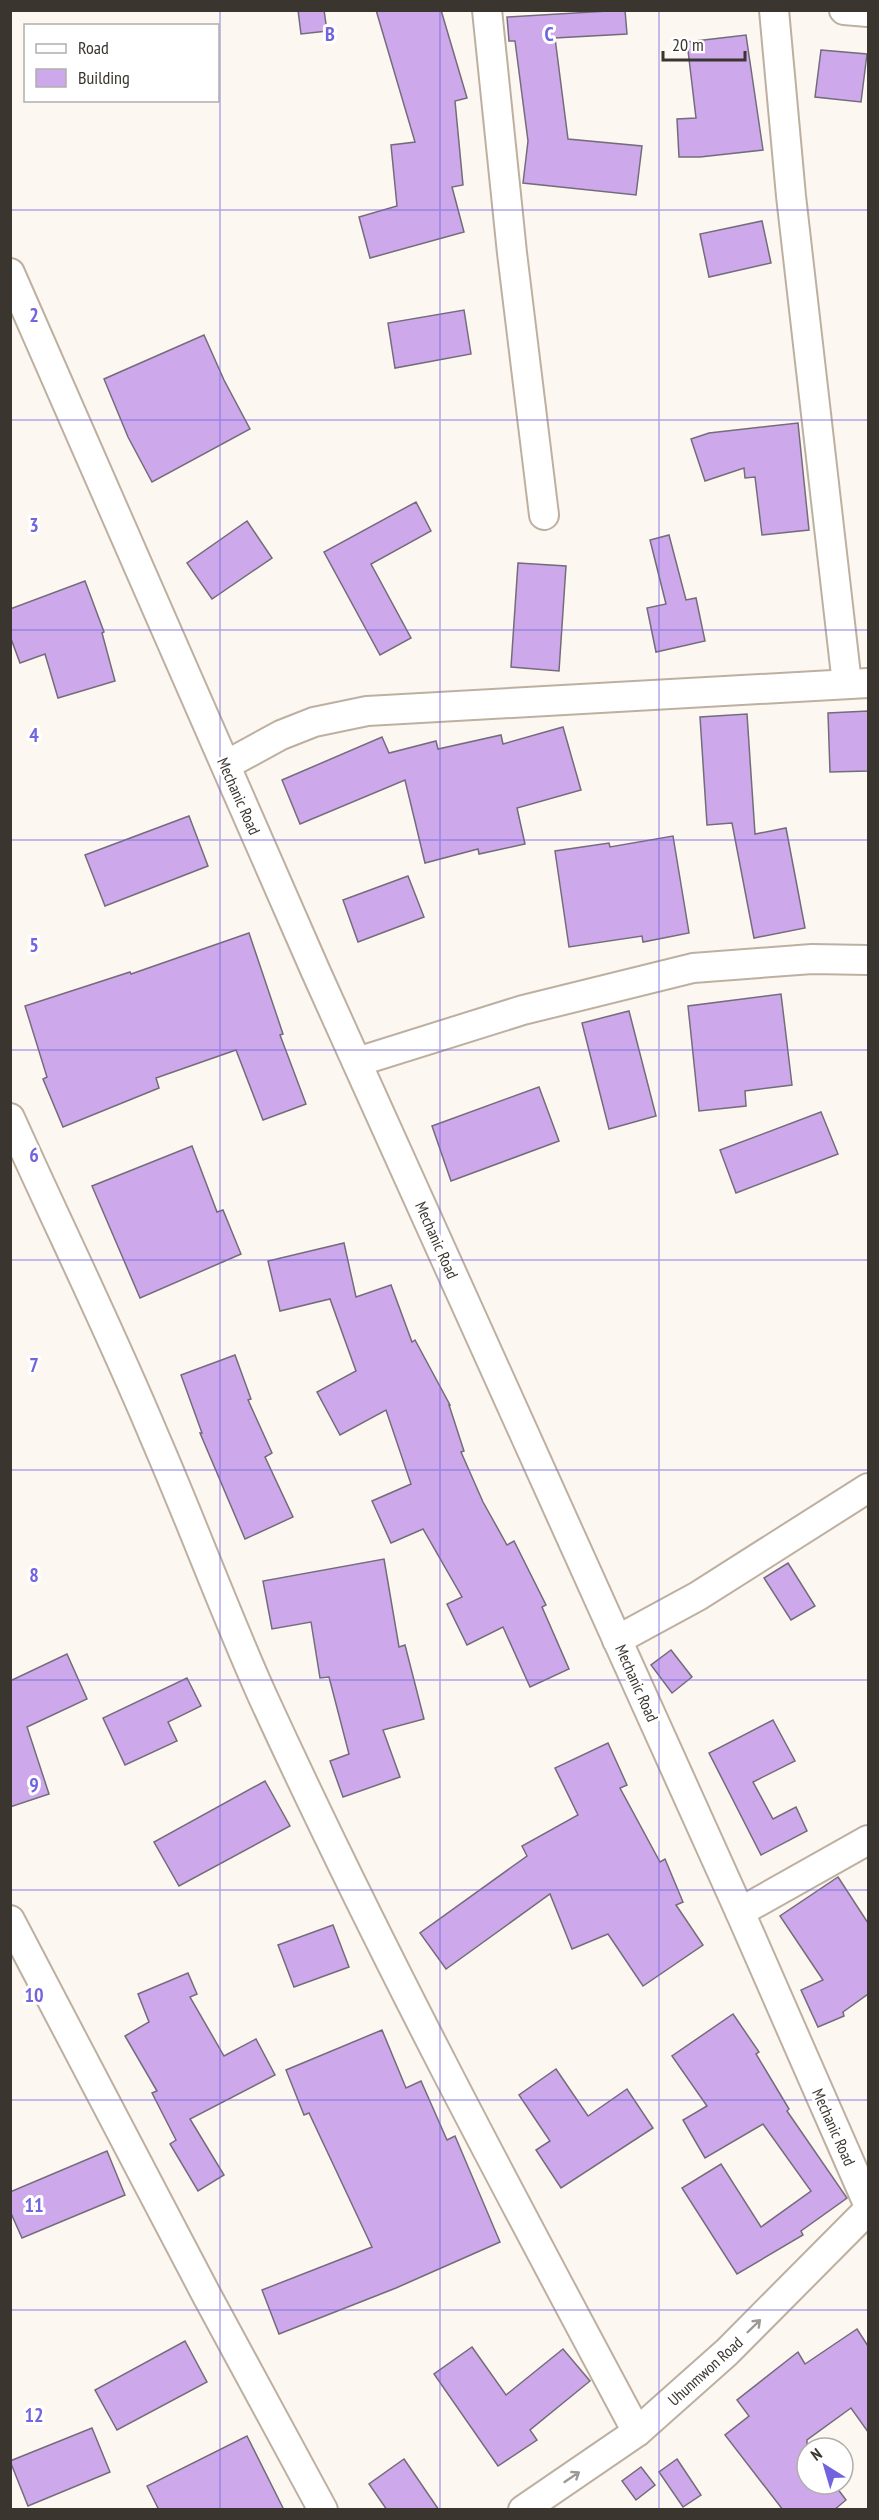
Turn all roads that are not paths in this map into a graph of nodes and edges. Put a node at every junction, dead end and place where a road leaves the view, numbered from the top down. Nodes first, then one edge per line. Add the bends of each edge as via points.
1 (487, 10) edge
2 (774, 10) edge
3 (844, 10) edge
4 (868, 12) edge
5 (10, 273) edge
6 (544, 515) dead end
7 (858, 683) edge
8 (226, 765) junction
9 (868, 960) edge
10 (357, 1062) junction
11 (10, 1118) edge
12 (868, 1488) edge
13 (617, 1640) junction
14 (868, 1840) edge
15 (740, 1912) junction
16 (10, 1920) edge
17 (868, 2204) edge
18 (868, 2210) edge
19 (637, 2432) junction
20 (323, 2510) edge
21 (524, 2510) edge

1 - 6 street
2 - 7 street via 791,196
3 - 4 street
5 - 8 street, Mechanic Road
7 - 8 street via 367,711 314,722
8 - 10 street, Mechanic Road
9 - 10 street via 812,959 693,968 523,1010
10 - 13 street, Mechanic Road
11 - 19 street via 155,1437 262,1694 334,1846 463,2106
12 - 13 street via 698,1596
13 - 15 street, Mechanic Road
14 - 15 street
15 - 17 street, Mechanic Road
16 - 20 street
19 -> 18 street, Uhunmwon Road via 727,2352
21 -> 19 street, Uhunmwon Road

